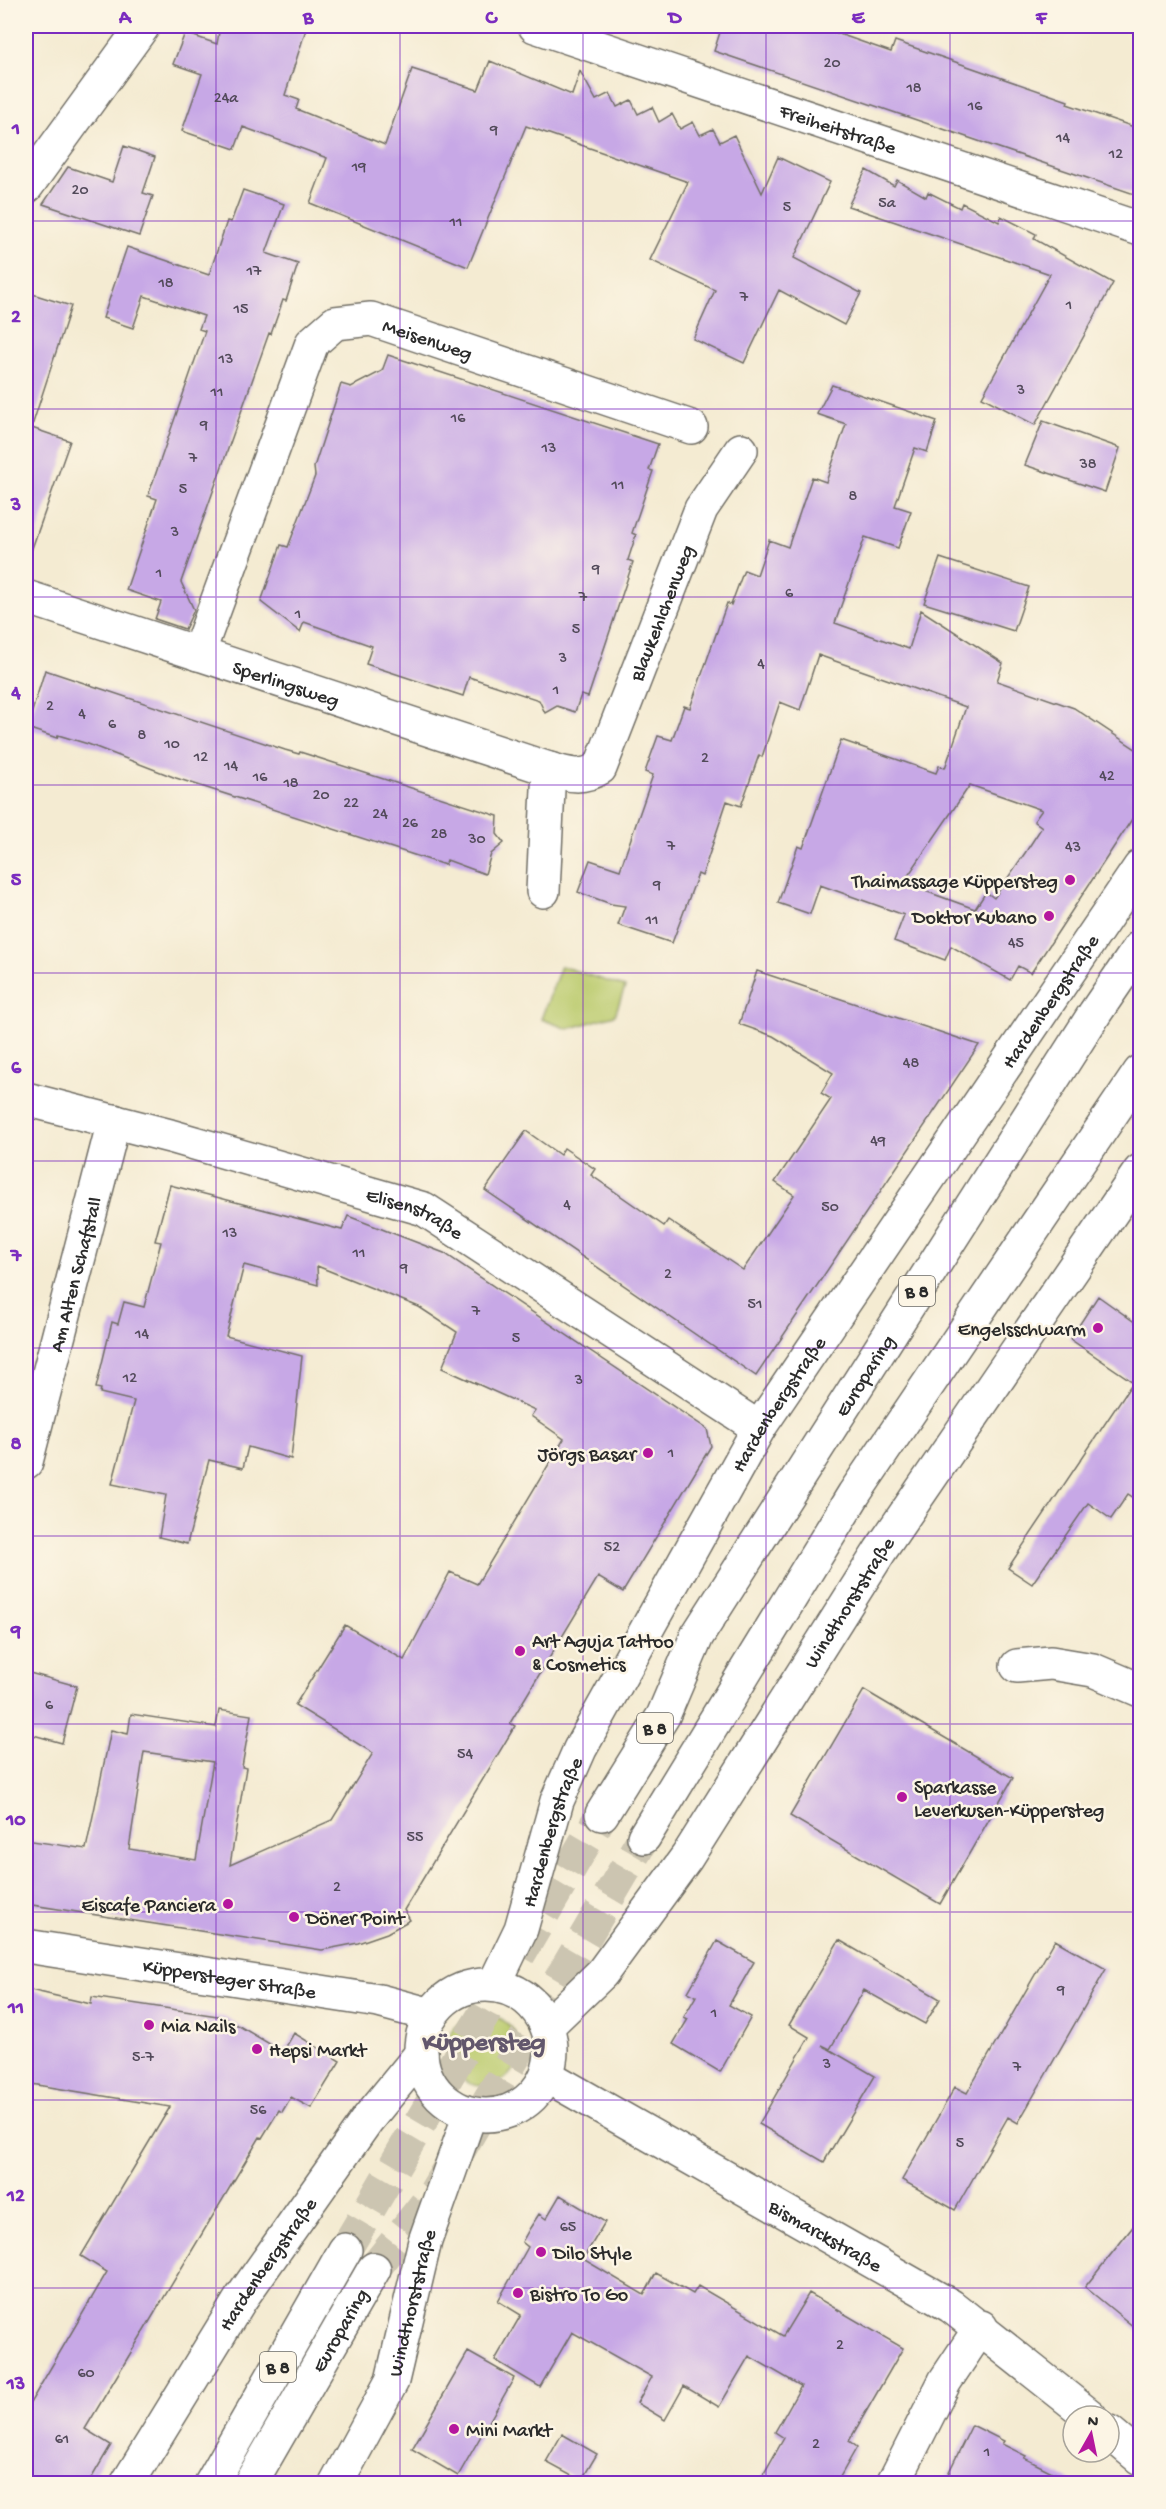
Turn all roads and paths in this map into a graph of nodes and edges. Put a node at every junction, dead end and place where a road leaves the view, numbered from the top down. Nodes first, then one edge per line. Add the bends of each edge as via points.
1 (143, 26) edge
2 (535, 26) edge
3 (26, 187) edge
4 (1140, 229) edge
5 (690, 427) dead end
6 (741, 450) dead end
7 (26, 597) edge
8 (198, 654) junction
9 (549, 769) junction
10 (588, 776) joint
11 (1140, 867) edge
12 (543, 891) dead end
13 (1140, 947) edge
14 (1140, 1072) edge
15 (26, 1099) edge
16 (114, 1121) junction
17 (1140, 1171) edge
18 (759, 1428) junction
19 (26, 1462) edge
20 (1017, 1666) dead end
21 (1140, 1690) edge
22 (602, 1814) tunnel mouth
23 (644, 1837) tunnel mouth
24 (26, 1946) edge
25 (494, 1985) junction
26 (431, 2015) junction
27 (547, 2026) junction
28 (421, 2054) junction
29 (547, 2076) junction
30 (470, 2114) junction
31 (345, 2250) tunnel mouth
32 (374, 2269) tunnel mouth
33 (981, 2327) junction
34 (1075, 2404) edge
35 (1121, 2442) edge
36 (1140, 2458) edge
37 (127, 2484) edge
38 (211, 2484) edge
39 (250, 2484) edge
40 (336, 2484) edge
41 (893, 2484) edge

1 - 3 main road
2 - 4 main road, Freiheitstraße
5 - 8 main road, Meisenweg via 371,319 335,322 312,343
6 - 10 main road, Blaukehlchenweg via 701,509 600,768
7 - 8 main road, Sperlingsweg
8 - 9 main road, Sperlingsweg
9 - 10 main road, Sperlingsweg via 571,776
9 - 12 main road
11 - 18 main road, Hardenbergstraße
13 - 22 main road, Europaring / B 8 via 697,1636 663,1716
14 - 23 main road, B 8 via 854,1494
15 - 16 main road, Elisenstraße
16 - 18 main road, Elisenstraße via 424,1209
16 - 19 main road, Am Alten Schafstall
17 - 27 main road, Windthorststraße via 880,1551 687,1857 602,1973
18 - 25 main road, Hardenbergstraße via 579,1749 557,1801 521,1929
20 - 21 main road via 1052,1663 1093,1670
24 - 26 main road, Küppersteger Straße via 379,2001
25 - 26 main road via 470,1987 453,1994
25 - 27 main road via 523,1996
26 - 28 main road
27 - 29 main road via 552,2048
28 - 30 main road via 428,2080 438,2094 451,2106
28 - 37 main road, Hardenbergstraße via 367,2121 240,2300
29 - 30 main road via 537,2092 511,2111
29 - 33 main road, Bismarckstraße via 941,2300
30 - 40 main road, Windthorststraße via 425,2241 392,2381
31 - 38 main road, Europaring / B 8
32 - 39 main road, Europaring / B 8
33 - 34 main road, Bismarckstraße
33 - 41 main road via 945,2381
35 - 36 main road

